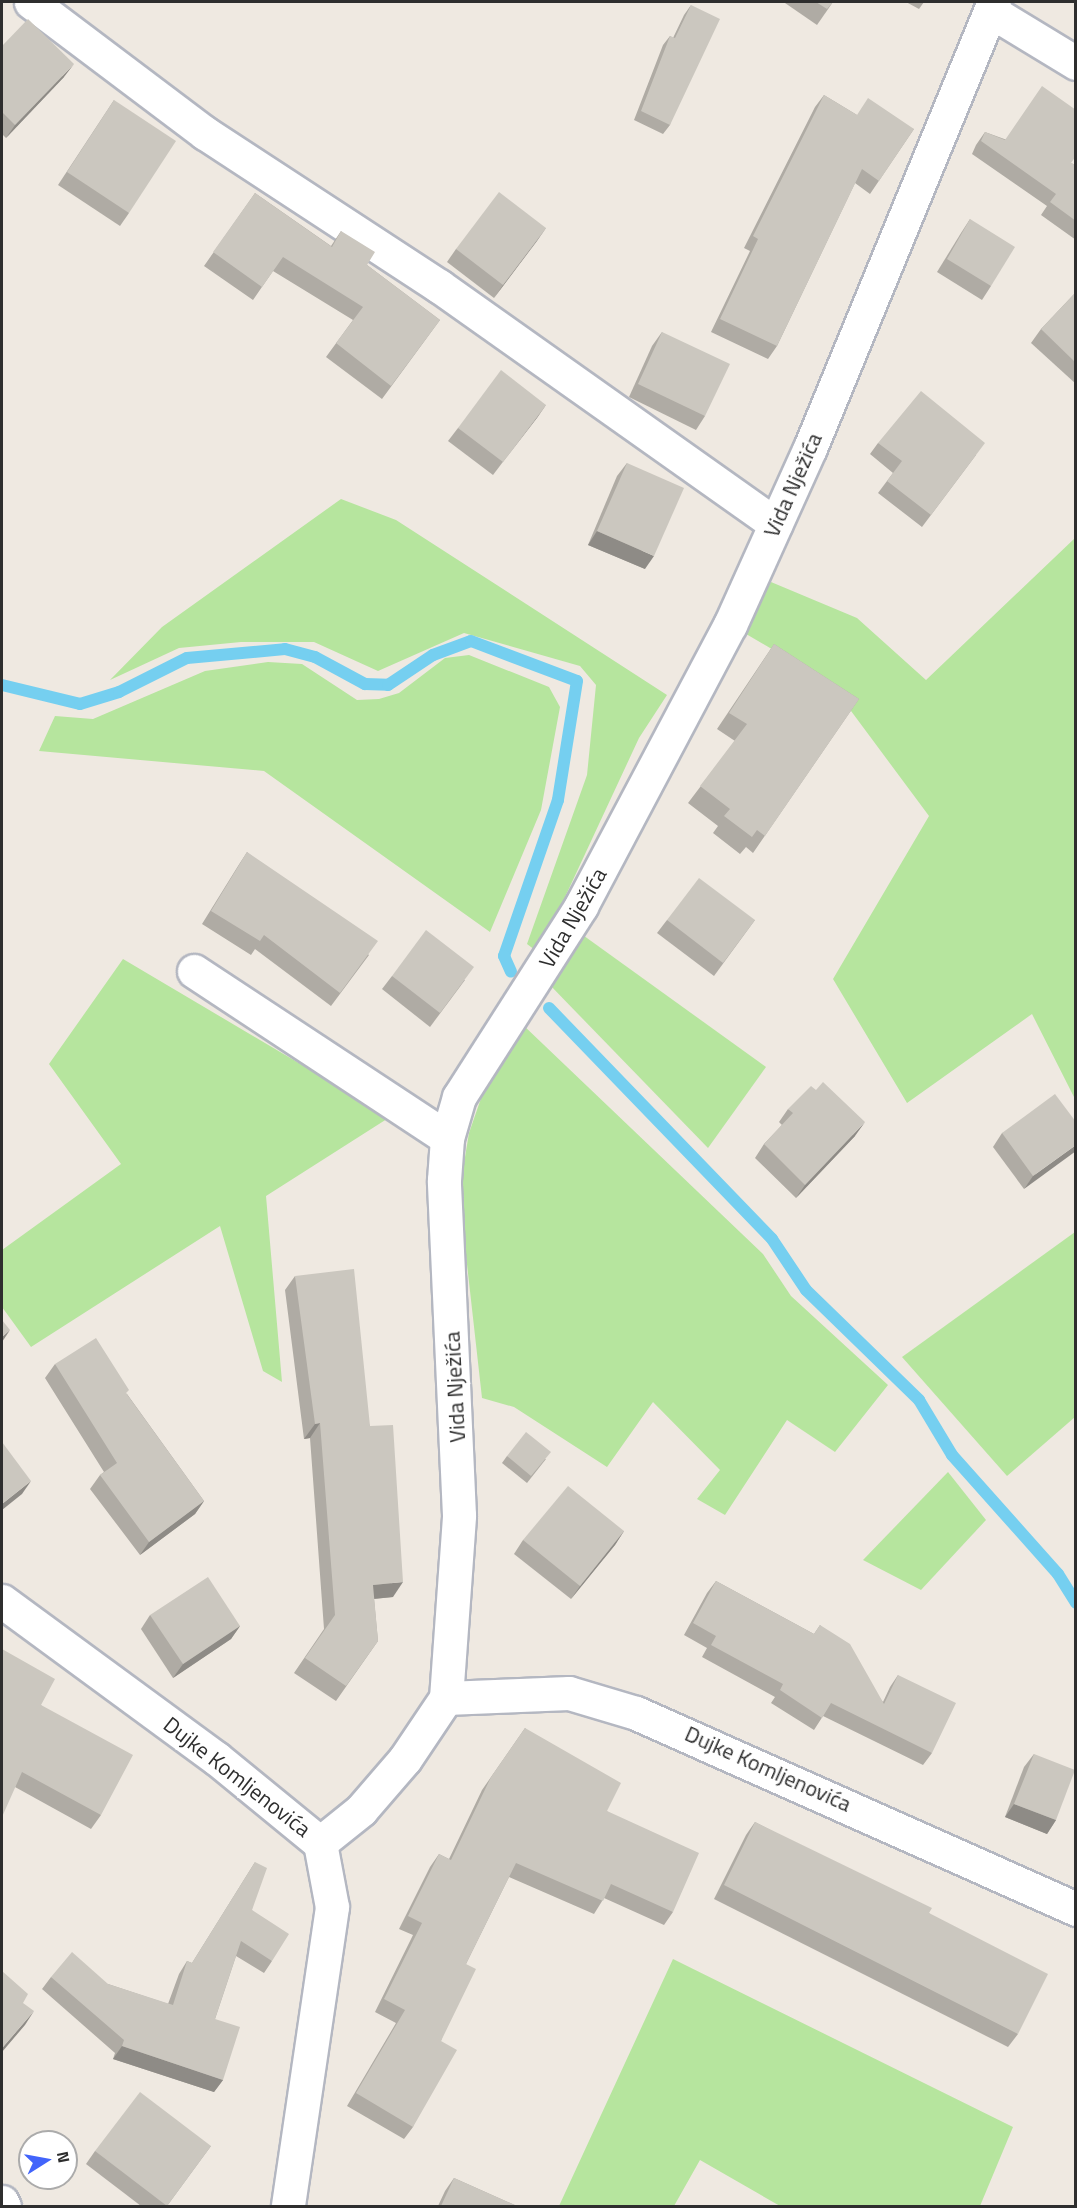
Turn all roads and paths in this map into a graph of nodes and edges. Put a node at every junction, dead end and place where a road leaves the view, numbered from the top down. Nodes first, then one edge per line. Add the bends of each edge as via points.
1 (31, 2) edge
2 (993, 7) edge
3 (1076, 63) edge
4 (775, 524) junction
5 (194, 971) dead end
6 (447, 1138) junction
7 (2, 1601) edge
8 (446, 1698) junction
9 (320, 1843) junction
10 (1076, 1909) edge
11 (2, 2202) edge
12 (4, 2206) edge
13 (288, 2206) edge

1 - 4 street via 205,133 439,286
2 - 3 street
2 - 4 street, Vida Nježića
4 - 6 street, Vida Nježića via 730,625 635,806 538,978 499,1029 459,1097
5 - 6 street
6 - 8 street, Vida Nježića via 444,1180 459,1515
7 - 9 street, Dujke Komljenovića via 225,1765
8 - 9 street, Vida Nježića via 432,1726 391,1776 347,1824
8 - 10 street, Dujke Komljenovića via 559,1692 614,1705 865,1811
9 - 13 street, Dujke Komljenovića via 332,1907
11 - 12 street

